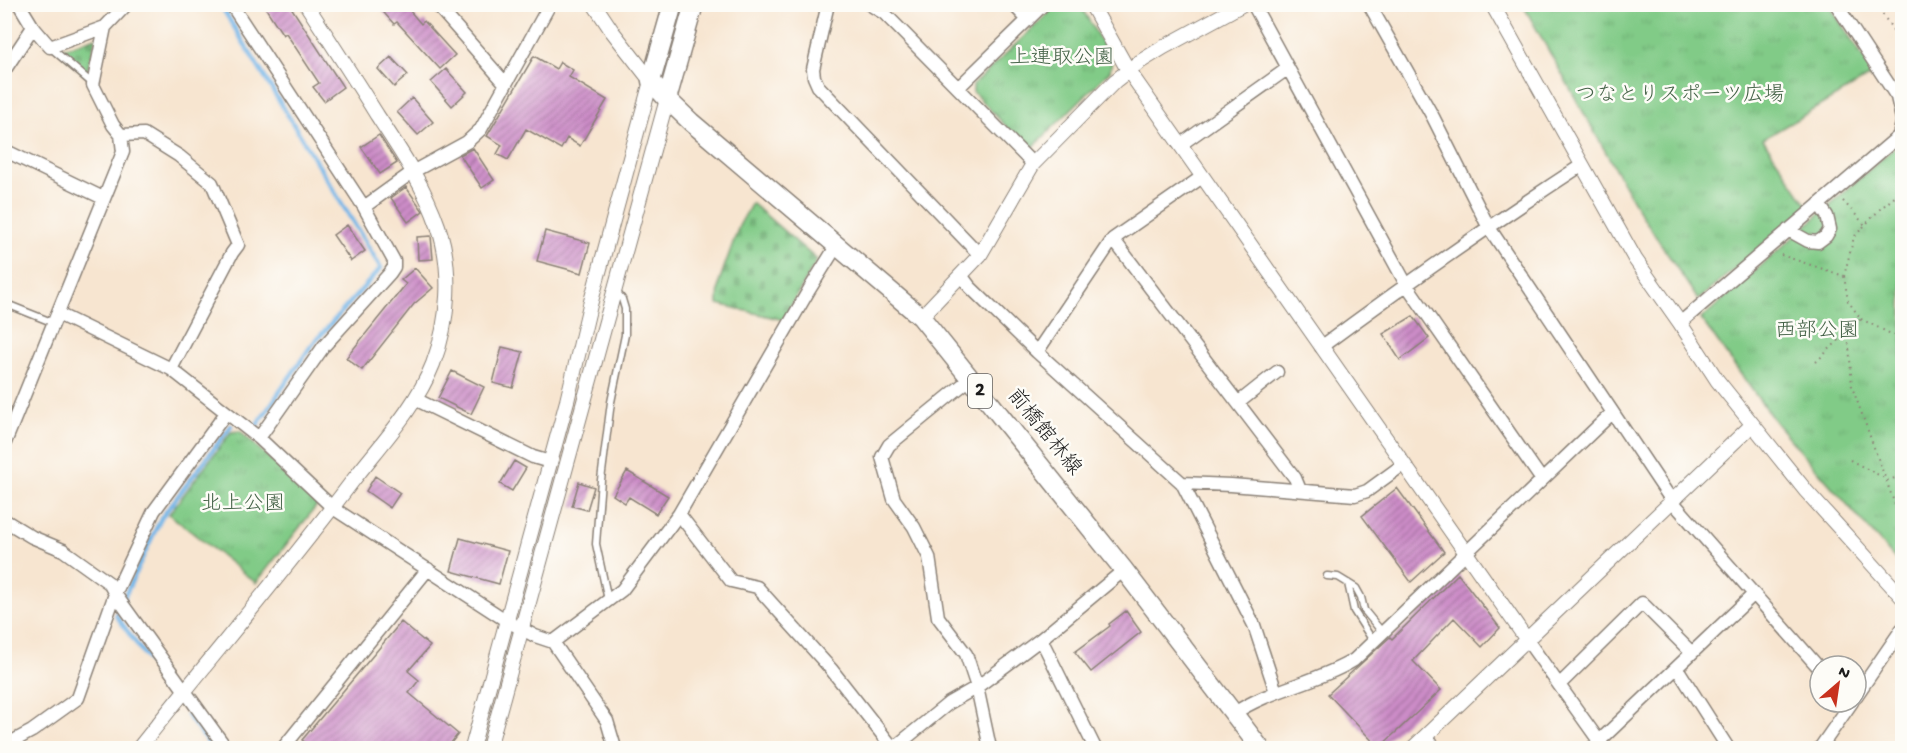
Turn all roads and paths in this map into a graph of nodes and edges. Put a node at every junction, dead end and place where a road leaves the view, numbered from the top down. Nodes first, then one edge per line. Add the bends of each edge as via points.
1 (19, 4) edge
2 (127, 4) edge
3 (231, 4) edge
4 (306, 4) edge
5 (436, 4) edge
6 (550, 4) edge
7 (594, 4) edge
8 (673, 4) edge
9 (694, 4) edge
10 (828, 4) edge
11 (869, 4) edge
12 (1013, 4) edge
13 (1044, 4) edge
14 (1091, 4) edge
15 (1244, 4) edge
16 (1253, 4) edge
17 (1369, 4) edge
18 (1492, 4) edge
19 (1836, 4) edge
20 (1876, 4) edge
21 (1028, 20) junction
22 (33, 27) junction
23 (105, 27) junction
24 (1902, 44) edge
25 (50, 47) junction
26 (1287, 69) junction
27 (1128, 70) junction
28 (4, 71) edge
29 (651, 81) junction
30 (505, 83) junction
31 (93, 85) junction
32 (958, 88) junction
33 (667, 99) junction
34 (1902, 121) edge
35 (121, 135) junction
36 (1180, 145) junction
37 (4, 150) edge
38 (1033, 164) junction
39 (1582, 165) junction
40 (414, 171) junction
41 (1202, 177) junction
42 (1902, 191) edge
43 (1839, 197) dead end
44 (103, 198) junction
45 (1819, 204) junction
46 (364, 207) junction
47 (1866, 225) junction
48 (1488, 226) junction
49 (1788, 230) junction
50 (1113, 239) junction
51 (837, 245) junction
52 (1776, 253) dead end
53 (980, 255) junction
54 (961, 275) junction
55 (1844, 276) junction
56 (1406, 284) junction
57 (615, 290) junction
58 (4, 303) edge
59 (921, 317) junction
60 (56, 319) junction
61 (1861, 319) junction
62 (1680, 323) junction
63 (1848, 331) junction
64 (1902, 337) edge
65 (1321, 347) junction
66 (1037, 352) junction
67 (1816, 362) dead end
68 (171, 369) junction
69 (1277, 372) dead end
70 (971, 378) junction
71 (415, 399) junction
72 (1238, 403) junction
73 (1612, 412) junction
74 (226, 414) junction
75 (1752, 425) junction
76 (259, 438) junction
77 (4, 445) edge
78 (1850, 460) dead end
79 (550, 462) junction
80 (1404, 464) junction
81 (1902, 476) edge
82 (1542, 480) junction
83 (1888, 480) junction
84 (1182, 483) junction
85 (1300, 490) junction
86 (1672, 501) junction
87 (333, 508) junction
88 (679, 514) junction
89 (4, 520) edge
90 (1902, 524) edge
91 (1465, 553) junction
92 (428, 569) junction
93 (1124, 570) junction
94 (1327, 576) dead end
95 (1348, 583) junction
96 (115, 594) junction
97 (1754, 594) junction
98 (1902, 597) edge
99 (608, 600) junction
100 (507, 621) junction
101 (522, 629) junction
102 (1902, 629) edge
103 (1378, 637) junction
104 (1041, 639) junction
105 (1527, 640) junction
106 (553, 642) junction
107 (1692, 653) junction
108 (1808, 655) edge
109 (1677, 668) junction
110 (1868, 679) edge
111 (1559, 685) junction
112 (976, 687) junction
113 (185, 690) junction
114 (1276, 692) junction
115 (1233, 714) junction
116 (1844, 714) edge
117 (1426, 737) junction
118 (4, 746) edge
119 (1599, 746) edge
120 (139, 748) edge
121 (226, 748) edge
122 (283, 748) edge
123 (472, 748) edge
124 (489, 748) edge
125 (615, 748) edge
126 (893, 748) edge
127 (990, 748) edge
128 (1095, 748) edge
129 (1260, 748) edge
130 (1413, 748) edge
131 (1435, 748) edge
132 (1728, 748) edge
133 (1820, 748) edge

1 - 22 street
2 - 23 street
3 - 46 street
4 - 40 street
5 - 30 street
6 - 30 street
7 - 29 street
8 - 29 main road
9 - 33 main road
10 - 53 street via 813,69 818,86
11 - 32 street via 884,13
12 - 21 street
13 - 21 street
14 - 27 street
15 - 27 street
16 - 26 street
17 - 48 street via 1433,117
18 - 39 street
19 - 34 street via 1897,97
20 - 24 path
21 - 32 street
22 - 25 street
22 - 28 street
23 - 25 street
23 - 31 street
25 - 31 lane
26 - 36 street
26 - 56 street
27 - 36 street
27 - 38 street
29 - 33 main road, 前橋館林線 / 2
29 - 79 street
30 - 40 street via 481,129 467,142
31 - 35 street
32 - 38 street
33 - 51 main road, 前橋館林線 / 2
33 - 57 street
34 - 45 street via 1899,136
35 - 44 street via 123,152
35 - 68 street via 144,134 212,183 238,244
36 - 41 street
37 - 44 street
38 - 53 street
39 - 48 street
39 - 62 street via 1635,259
40 - 46 street
40 - 71 street via 439,226 447,280 442,333 434,362
41 - 50 street
41 - 65 street
42 - 47 path
43 - 47 path
44 - 60 street
45 - 49 street
45 - 49 street via 1830,229 1826,236 1818,242 1808,241
46 - 76 street via 394,267 324,346
47 - 55 path via 1854,237
48 - 56 street
48 - 73 street
49 - 62 street
50 - 66 street
50 - 72 street
51 - 59 main road, 前橋館林線 / 2
51 - 88 street
52 - 55 path
53 - 54 street
54 - 59 street
54 - 66 street
55 - 61 path via 1848,301
56 - 65 street
56 - 82 street
57 - 99 lane via 625,309 625,335 611,402 596,544
57 - 101 street
58 - 60 lane
59 - 70 main road, 前橋館林線 / 2
60 - 68 street
60 - 77 street
61 - 63 path
61 - 64 path
62 - 75 street
63 - 67 path
63 - 83 path via 1852,387
65 - 80 street
66 - 84 street
68 - 74 street
69 - 72 street
70 - 93 main road, 前橋館林線 / 2
70 - 112 street via 889,445 882,457 894,499 929,557 938,617 966,654
71 - 79 street
71 - 87 street
72 - 85 street
73 - 82 street
73 - 86 street
74 - 76 street
74 - 96 street via 154,511
75 - 86 street
75 - 98 street
76 - 87 street
78 - 83 path
79 - 100 street
80 - 85 street via 1362,494
80 - 91 street
81 - 83 path
82 - 91 street
83 - 90 path
84 - 85 street
84 - 114 street via 1254,625
86 - 97 street
86 - 105 street
87 - 92 street
87 - 113 street
88 - 99 street via 622,590
88 - 126 street via 731,581 757,587 831,669
89 - 96 street via 63,550 109,583
91 - 103 street
91 - 105 street
92 - 100 street
92 - 122 street
93 - 104 street
93 - 115 main road, 前橋館林線 / 2
94 - 95 lane
95 - 103 lane via 1356,588
95 - 103 lane via 1354,611
96 - 113 street
96 - 118 street via 78,698
97 - 107 street
97 - 108 street
99 - 106 street
100 - 101 street
100 - 123 street
101 - 106 street
101 - 124 street
102 - 110 street
103 - 114 street via 1339,669
104 - 112 street
104 - 128 street
105 - 111 street
105 - 117 street
106 - 125 street via 607,721
107 - 109 street
107 - 111 street via 1642,603
109 - 119 street
109 - 132 street
111 - 119 street
112 - 126 street via 949,703
112 - 127 street
113 - 120 street
113 - 121 street
114 - 115 street
115 - 129 main road, 前橋館林線 / 2
116 - 133 street
117 - 130 street
117 - 131 street

